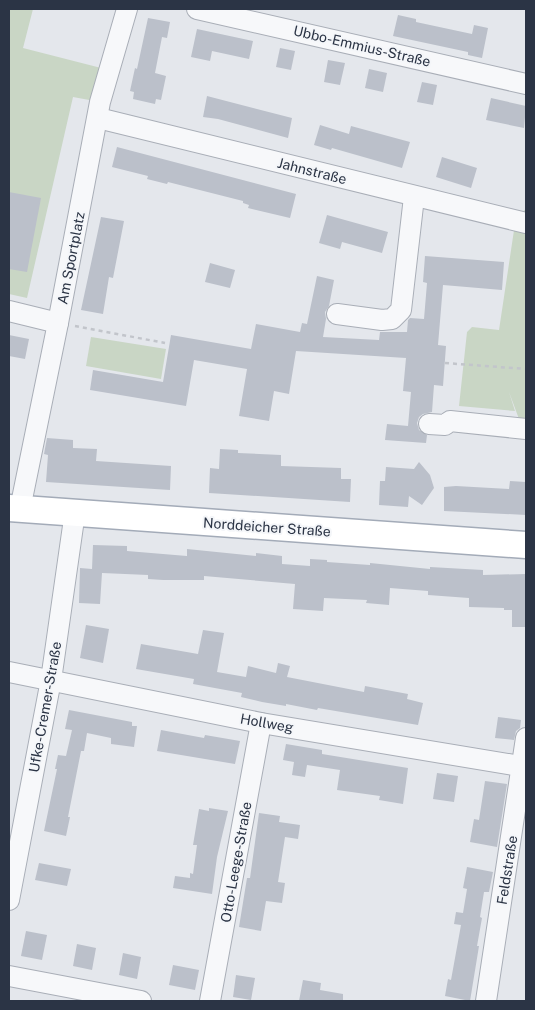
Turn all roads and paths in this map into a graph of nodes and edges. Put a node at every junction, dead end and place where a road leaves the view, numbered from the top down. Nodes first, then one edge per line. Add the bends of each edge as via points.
1 (127, 9) edge
2 (197, 9) edge
3 (526, 84) edge
4 (98, 118) junction
5 (414, 197) junction
6 (526, 224) edge
7 (9, 311) edge
8 (337, 314) dead end
9 (58, 323) junction
10 (165, 343) dead end
11 (445, 364) dead end
12 (526, 369) edge
13 (429, 424) dead end
14 (526, 429) edge
15 (14, 509) edge
16 (75, 512) junction
17 (526, 545) edge
18 (9, 672) edge
19 (51, 680) junction
20 (261, 723) junction
21 (526, 738) edge
22 (524, 767) edge
23 (9, 900) edge
24 (9, 976) edge
25 (141, 1001) edge
26 (210, 1001) edge
27 (486, 1001) edge

1 - 4 street, Am Sportplatz
2 - 3 street, Ubbo-Emmius-Straße
4 - 5 street, Jahnstraße
4 - 9 street, Am Sportplatz
5 - 6 street, Jahnstraße
5 - 8 street via 401,310 392,319 382,320
7 - 9 street
9 - 10 path
9 - 15 street, Am Sportplatz
11 - 12 path
13 - 14 street via 445,425 450,421
15 - 16 main road, Norddeicher Straße
16 - 17 main road, Norddeicher Straße
16 - 19 street, Ufke-Cremer-Straße
18 - 19 street, Hollweg
19 - 20 street, Hollweg
19 - 23 street, Ufke-Cremer-Straße
20 - 22 street, Hollweg
20 - 26 street, Otto-Leege-Straße
21 - 22 street, Feldstraße
22 - 27 street, Feldstraße
24 - 25 street

